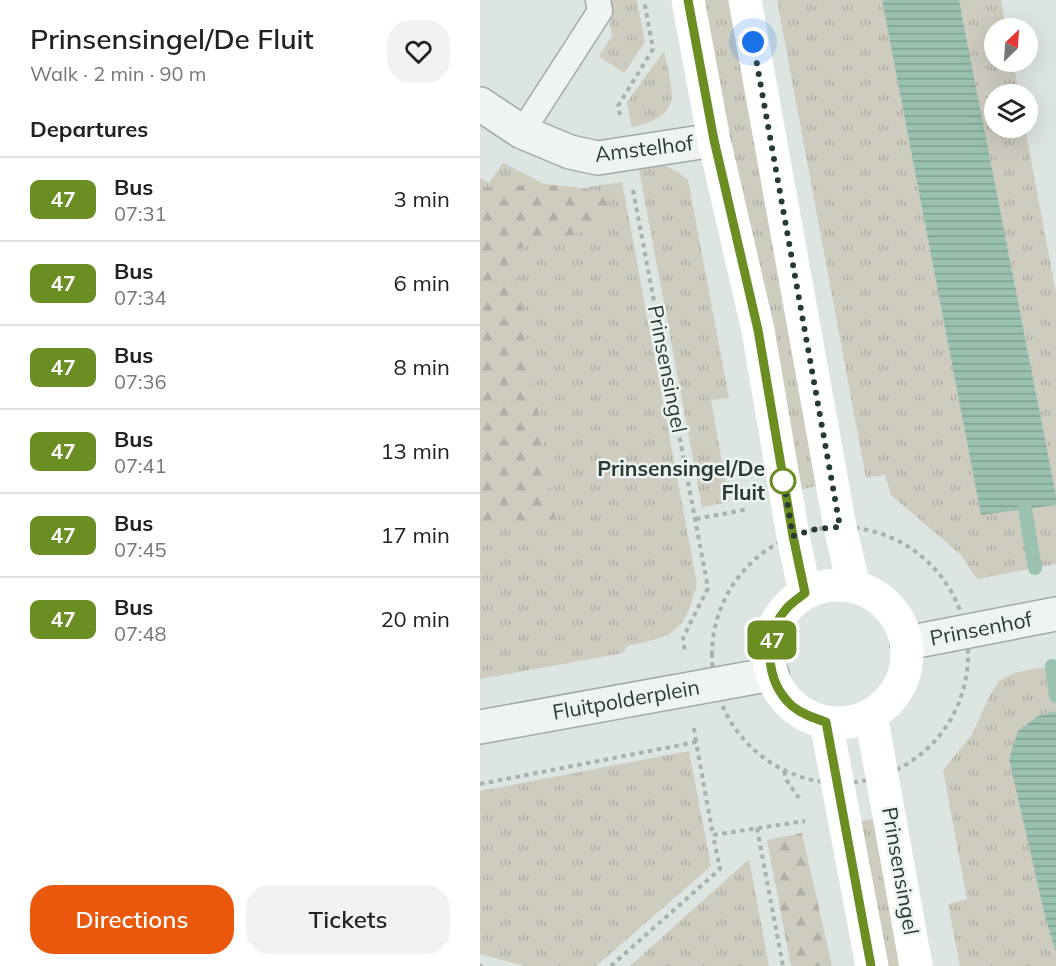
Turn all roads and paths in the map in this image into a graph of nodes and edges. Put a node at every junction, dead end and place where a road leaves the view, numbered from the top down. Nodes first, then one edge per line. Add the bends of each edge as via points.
1 (598, 0) edge
2 (644, 0) edge
3 (688, 0) edge
4 (745, 0) edge
5 (480, 104) edge
6 (522, 132) junction
7 (714, 140) junction
8 (626, 153) junction
9 (840, 527) junction
10 (793, 536) junction
11 (854, 587) junction
12 (805, 593) junction
13 (1056, 614) edge
14 (966, 632) junction
15 (907, 643) junction
16 (772, 674) junction
17 (702, 687) junction
18 (871, 715) junction
19 (826, 722) junction
20 (480, 727) edge
21 (696, 742) junction
22 (883, 776) junction
23 (837, 783) junction
24 (480, 784) edge
25 (844, 815) junction
26 (757, 828) junction
27 (713, 835) junction
28 (611, 966) edge
29 (783, 966) edge
30 (872, 966) edge
31 (916, 966) edge

1 - 6 lane via 600,11
2 - 8 path, Prinsensingel via 653,50 618,106
3 - 7 main road
4 - 9 main road
5 - 6 street, Amstelhof
6 - 8 street, Amstelhof via 588,156
7 - 8 street, Amstelhof
7 - 10 main road via 758,330
8 - 17 path, Prinsensingel via 708,588 683,638
9 - 10 path, Prinsensingel
9 - 11 main road
9 - 14 path, Prinsensingel via 891,537 927,561 945,581
10 - 12 main road
10 - 17 path, Prinsensingel via 765,551 742,571 725,596
11 - 12 main road via 837,585
11 - 15 main road via 889,606
12 - 16 main road via 787,608 774,628 769,651
13 - 14 street, Prinsenhof
14 - 15 street, Prinsenhof
14 - 22 path, Prinsensingel via 968,662 963,690 952,717 935,741 913,760
15 - 18 main road via 907,664 900,685 888,702
16 - 17 street, Fluitpolderplein
16 - 19 main road via 792,705
17 - 20 street, Fluitpolderplein
17 - 21 path, Prinsensingel
17 - 23 path, Prinsensingel via 760,755 801,777
18 - 19 main road via 849,722
18 - 22 main road, Prinsensingel
19 - 23 main road
21 - 24 path
21 - 27 path, Prinsensingel
22 - 23 path, Prinsensingel
22 - 31 main road, Prinsensingel
23 - 25 main road
25 - 26 path
25 - 30 main road
26 - 27 path
26 - 29 path
27 - 28 path, Prinsensingel via 720,869

